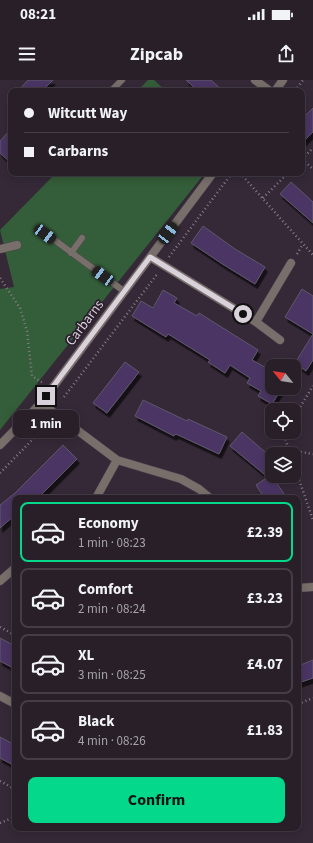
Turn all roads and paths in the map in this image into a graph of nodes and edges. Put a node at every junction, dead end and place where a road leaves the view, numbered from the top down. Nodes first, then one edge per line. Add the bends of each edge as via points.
1 (122, 80) edge
2 (255, 80) edge
3 (114, 88) edge
4 (266, 88) edge
5 (313, 148) edge
6 (305, 156) edge
7 (305, 162) edge
8 (313, 169) edge
9 (211, 176) edge
10 (230, 176) edge
11 (243, 176) edge
12 (285, 176) edge
13 (263, 198) junction
14 (45, 234) dead end
15 (82, 238) dead end
16 (17, 245) dead end
17 (0, 249) edge
18 (72, 253) junction
19 (313, 255) edge
20 (150, 257) junction
21 (291, 263) dead end
22 (163, 265) junction
23 (0, 278) edge
24 (125, 292) junction
25 (256, 322) junction
26 (280, 340) dead end
27 (313, 386) edge
28 (51, 389) junction
29 (64, 397) junction
30 (41, 403) junction
31 (301, 406) edge
32 (54, 412) junction
33 (0, 446) edge
34 (301, 452) edge
35 (313, 454) edge
36 (117, 460) junction
37 (0, 474) edge
38 (300, 483) edge
39 (98, 495) edge
40 (206, 495) edge
41 (313, 520) edge
42 (12, 570) edge
43 (0, 580) edge
44 (313, 587) edge
45 (301, 588) edge
46 (0, 627) edge
47 (12, 633) edge
48 (0, 696) edge
49 (313, 698) edge
50 (12, 702) edge
51 (301, 703) edge
52 (0, 781) edge
53 (12, 787) edge
54 (12, 818) edge
55 (0, 823) edge

1 - 3 lane
2 - 4 street
5 - 6 path
7 - 8 path
9 - 20 street, Carbarns
10 - 22 path
11 - 13 path
12 - 13 path
13 - 19 path
14 - 18 lane
15 - 18 lane
16 - 17 street
18 - 24 lane
20 - 22 street
20 - 24 street, Carbarns
21 - 25 street
22 - 25 street
22 - 29 path
23 - 28 path via 20,308 27,331 32,376
24 - 28 street, Carbarns
25 - 26 street
27 - 31 path
28 - 29 path
28 - 30 street, Carbarns
29 - 32 path
30 - 32 street
30 - 33 street, Carbarns
32 - 36 street
32 - 37 path via 35,437
34 - 35 path
36 - 39 street
36 - 40 street via 180,479
38 - 41 path
42 - 43 street
44 - 45 street
46 - 47 path
48 - 50 street
49 - 51 path
52 - 53 path
54 - 55 path

